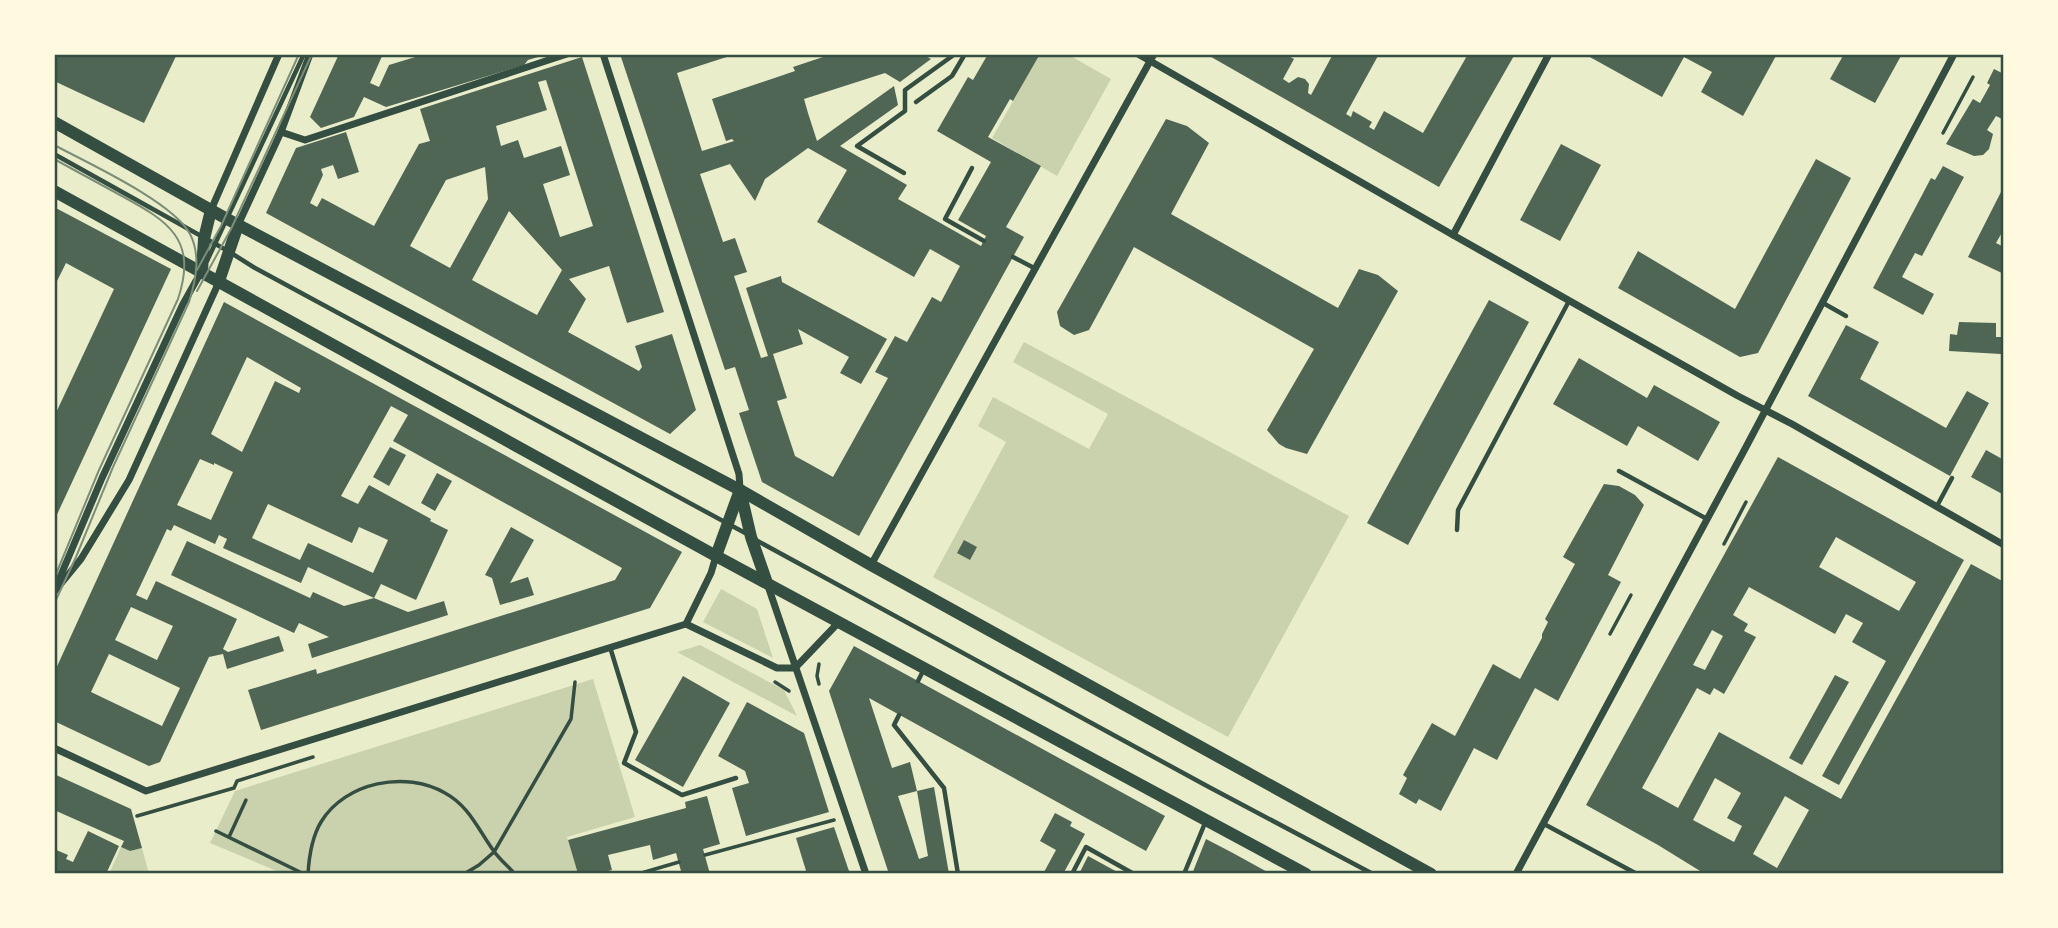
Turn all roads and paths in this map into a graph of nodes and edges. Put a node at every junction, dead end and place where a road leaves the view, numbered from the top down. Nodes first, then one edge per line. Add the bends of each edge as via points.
1 (279, 54) edge
2 (304, 54) edge
3 (310, 54) edge
4 (567, 54) edge
5 (603, 54) edge
6 (955, 54) edge
7 (965, 54) edge
8 (1138, 54) edge
9 (1549, 54) edge
10 (1954, 54) edge
11 (1152, 58) edge
12 (1972, 77) dead end
13 (916, 102) dead end
14 (54, 122) edge
15 (281, 132) junction
16 (1943, 133) dead end
17 (54, 154) edge
18 (972, 168) dead end
19 (904, 173) dead end
20 (54, 191) edge
21 (211, 210) junction
22 (232, 222) junction
23 (1453, 235) junction
24 (984, 241) dead end
25 (209, 242) junction
26 (228, 251) junction
27 (1013, 257) dead end
28 (1036, 270) junction
29 (202, 271) junction
30 (219, 281) junction
31 (1569, 300) junction
32 (1822, 303) junction
33 (1846, 316) dead end
34 (1765, 410) junction
35 (1619, 471) dead end
36 (1952, 478) dead end
37 (740, 490) junction
38 (1746, 502) dead end
39 (1936, 507) junction
40 (1707, 519) junction
41 (729, 524) junction
42 (1457, 530) dead end
43 (751, 537) junction
44 (1724, 544) dead end
45 (2004, 545) edge
46 (716, 556) junction
47 (872, 565) junction
48 (767, 583) junction
49 (54, 591) edge
50 (1631, 595) dead end
51 (840, 621) junction
52 (686, 624) junction
53 (1610, 634) dead end
54 (610, 647) junction
55 (795, 668) junction
56 (925, 668) junction
57 (765, 676) dead end
58 (918, 681) dead end
59 (575, 682) dead end
60 (797, 696) dead end
61 (899, 715) dead end
62 (54, 748) edge
63 (315, 756) dead end
64 (736, 778) dead end
65 (246, 800) dead end
66 (137, 816) dead end
67 (846, 816) junction
68 (1206, 819) junction
69 (1543, 823) junction
70 (216, 831) dead end
71 (229, 837) junction
72 (494, 852) junction
73 (705, 856) dead end
74 (679, 862) dead end
75 (306, 874) edge
76 (464, 874) edge
77 (515, 874) edge
78 (638, 874) edge
79 (866, 874) edge
80 (958, 874) edge
81 (1072, 874) edge
82 (1135, 874) edge
83 (1184, 874) edge
84 (1306, 874) edge
85 (1373, 874) edge
86 (1432, 874) edge
87 (1516, 874) edge
88 (1637, 874) edge

1 - 21 street
2 - 22 lane
3 - 15 street
4 - 15 street via 305,139
5 - 37 street via 739,474
6 - 19 lane via 905,90 905,111 857,146
7 - 13 lane via 952,76
8 - 11 street
9 - 23 street
10 - 32 street
11 - 23 street
11 - 28 street
12 - 16 path
14 - 21 main road
15 - 22 street
17 - 25 lane
18 - 24 lane via 944,219
20 - 29 main road
21 - 22 main road
21 - 25 main road
22 - 25 lane
22 - 26 main road
22 - 37 main road
23 - 31 street
25 - 26 lane
25 - 29 main road
26 - 30 main road
26 - 41 lane
27 - 28 lane
28 - 47 street
29 - 30 main road
29 - 49 street via 102,478
30 - 46 main road
30 - 49 street via 129,480 81,559
31 - 34 street
31 - 42 lane via 1458,510
32 - 33 lane
32 - 34 street
34 - 39 street
34 - 40 street
35 - 40 lane
36 - 39 lane
37 - 41 main road
37 - 43 main road
37 - 47 main road
38 - 44 path
39 - 45 street
40 - 69 street
41 - 43 lane
41 - 46 main road
43 - 48 main road
43 - 85 lane
46 - 48 main road
46 - 52 street
47 - 86 main road
48 - 51 main road
48 - 55 street
50 - 53 path
51 - 55 street
51 - 56 main road
52 - 54 street
52 - 55 street via 777,668
54 - 62 street via 146,791
54 - 64 lane via 636,732 624,763 682,795
55 - 67 street
56 - 58 lane
56 - 68 main road
57 - 60 path
59 - 72 path via 572,719
61 - 80 lane via 894,724 944,788
63 - 66 path via 237,781 234,788
65 - 71 path
67 - 73 path
67 - 79 street
68 - 83 lane
68 - 84 main road
69 - 87 street
69 - 88 lane
70 - 71 path
71 - 75 path
72 - 75 path via 467,810 446,793 424,784 378,782 354,792 321,821
72 - 76 path
72 - 77 path
74 - 78 path
81 - 82 lane via 1086,847

